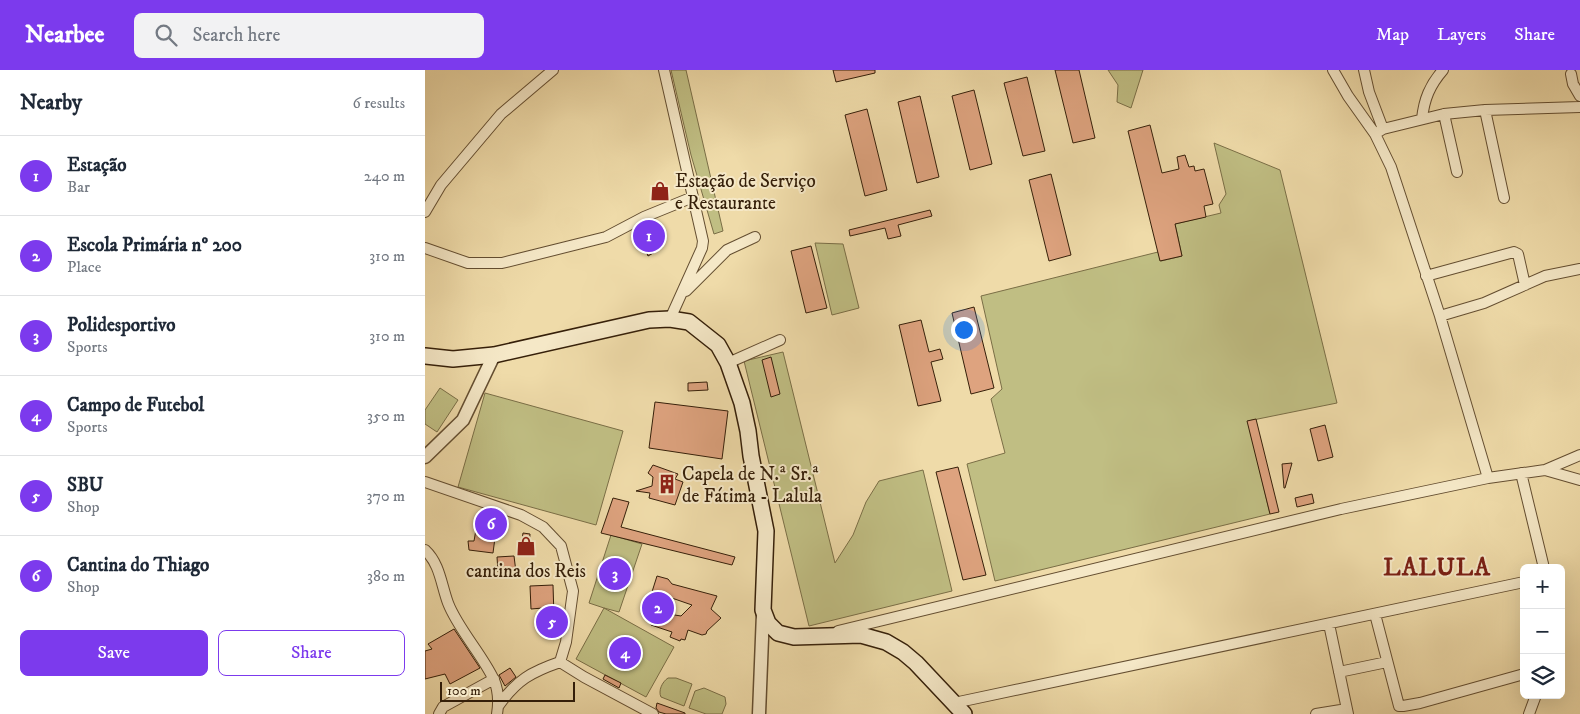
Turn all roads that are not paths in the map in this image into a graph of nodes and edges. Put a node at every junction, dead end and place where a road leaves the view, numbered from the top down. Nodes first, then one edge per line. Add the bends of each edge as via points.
1 (553, 70) edge
2 (664, 70) edge
3 (1333, 70) edge
4 (1364, 70) edge
5 (1443, 70) edge
6 (1569, 72) edge
7 (1580, 80) edge
8 (1580, 96) edge
9 (1580, 107) edge
10 (1485, 110) junction
11 (1444, 114) junction
12 (1422, 119) junction
13 (1379, 132) junction
14 (1457, 172) dead end
15 (693, 197) junction
16 (1504, 198) dead end
17 (425, 212) edge
18 (755, 237) dead end
19 (425, 248) edge
20 (1580, 270) edge
21 (1427, 276) junction
22 (1525, 285) junction
23 (678, 300) junction
24 (1440, 316) junction
25 (670, 320) junction
26 (780, 340) dead end
27 (494, 355) junction
28 (425, 356) edge
29 (728, 363) junction
30 (1580, 455) edge
31 (425, 457) edge
32 (1545, 470) junction
33 (1521, 473) junction
34 (1488, 478) junction
35 (1580, 480) edge
36 (425, 482) edge
37 (425, 550) edge
38 (1543, 564) edge
39 (1520, 583) edge
40 (763, 610) junction
41 (1375, 614) junction
42 (1329, 624) junction
43 (818, 636) junction
44 (560, 662) junction
45 (1387, 662) junction
46 (1339, 672) junction
47 (1520, 675) edge
48 (494, 679) junction
49 (1535, 699) edge
50 (959, 709) edge
51 (498, 710) edge
52 (1348, 711) edge
53 (439, 714) edge
54 (653, 714) edge
55 (759, 714) edge
56 (1316, 714) edge
57 (1529, 714) edge

1 - 17 street via 501,114 441,185
2 - 15 street
3 - 13 street via 1348,96
4 - 13 street
5 - 12 street via 1429,89
6 - 7 street
6 - 8 street
9 - 10 street
10 - 11 street
10 - 16 street
11 - 12 street
11 - 14 street
12 - 13 street
13 - 21 street
15 - 19 street via 606,237 502,263 468,263
15 - 23 street via 702,248
18 - 23 street via 727,250
20 - 22 street via 1545,276
21 - 22 street via 1514,252 1518,254
21 - 24 street
22 - 24 street
23 - 25 street
24 - 34 street
25 - 27 main road via 649,320
25 - 29 main road via 689,322 703,332 718,345
26 - 29 street
27 - 28 main road via 453,359
27 - 31 street via 463,420
29 - 40 main road via 742,403 766,531
30 - 32 street
32 - 33 street
32 - 35 street
33 - 34 street
33 - 38 street
34 - 43 street via 1331,511
36 - 44 street via 521,515 543,527 561,546 573,591
37 - 48 street via 438,568 449,606
39 - 41 street
40 - 43 main road via 768,624 778,633
40 - 55 street
41 - 42 street
41 - 45 street
42 - 46 street
42 - 50 street via 1169,657
43 - 50 main road via 861,636 886,642 916,663
44 - 51 street via 524,677 511,688
44 - 54 street
45 - 46 street
45 - 47 street via 1399,706
46 - 52 street
48 - 51 street via 499,696
48 - 53 street via 443,707
49 - 57 street
52 - 56 street

